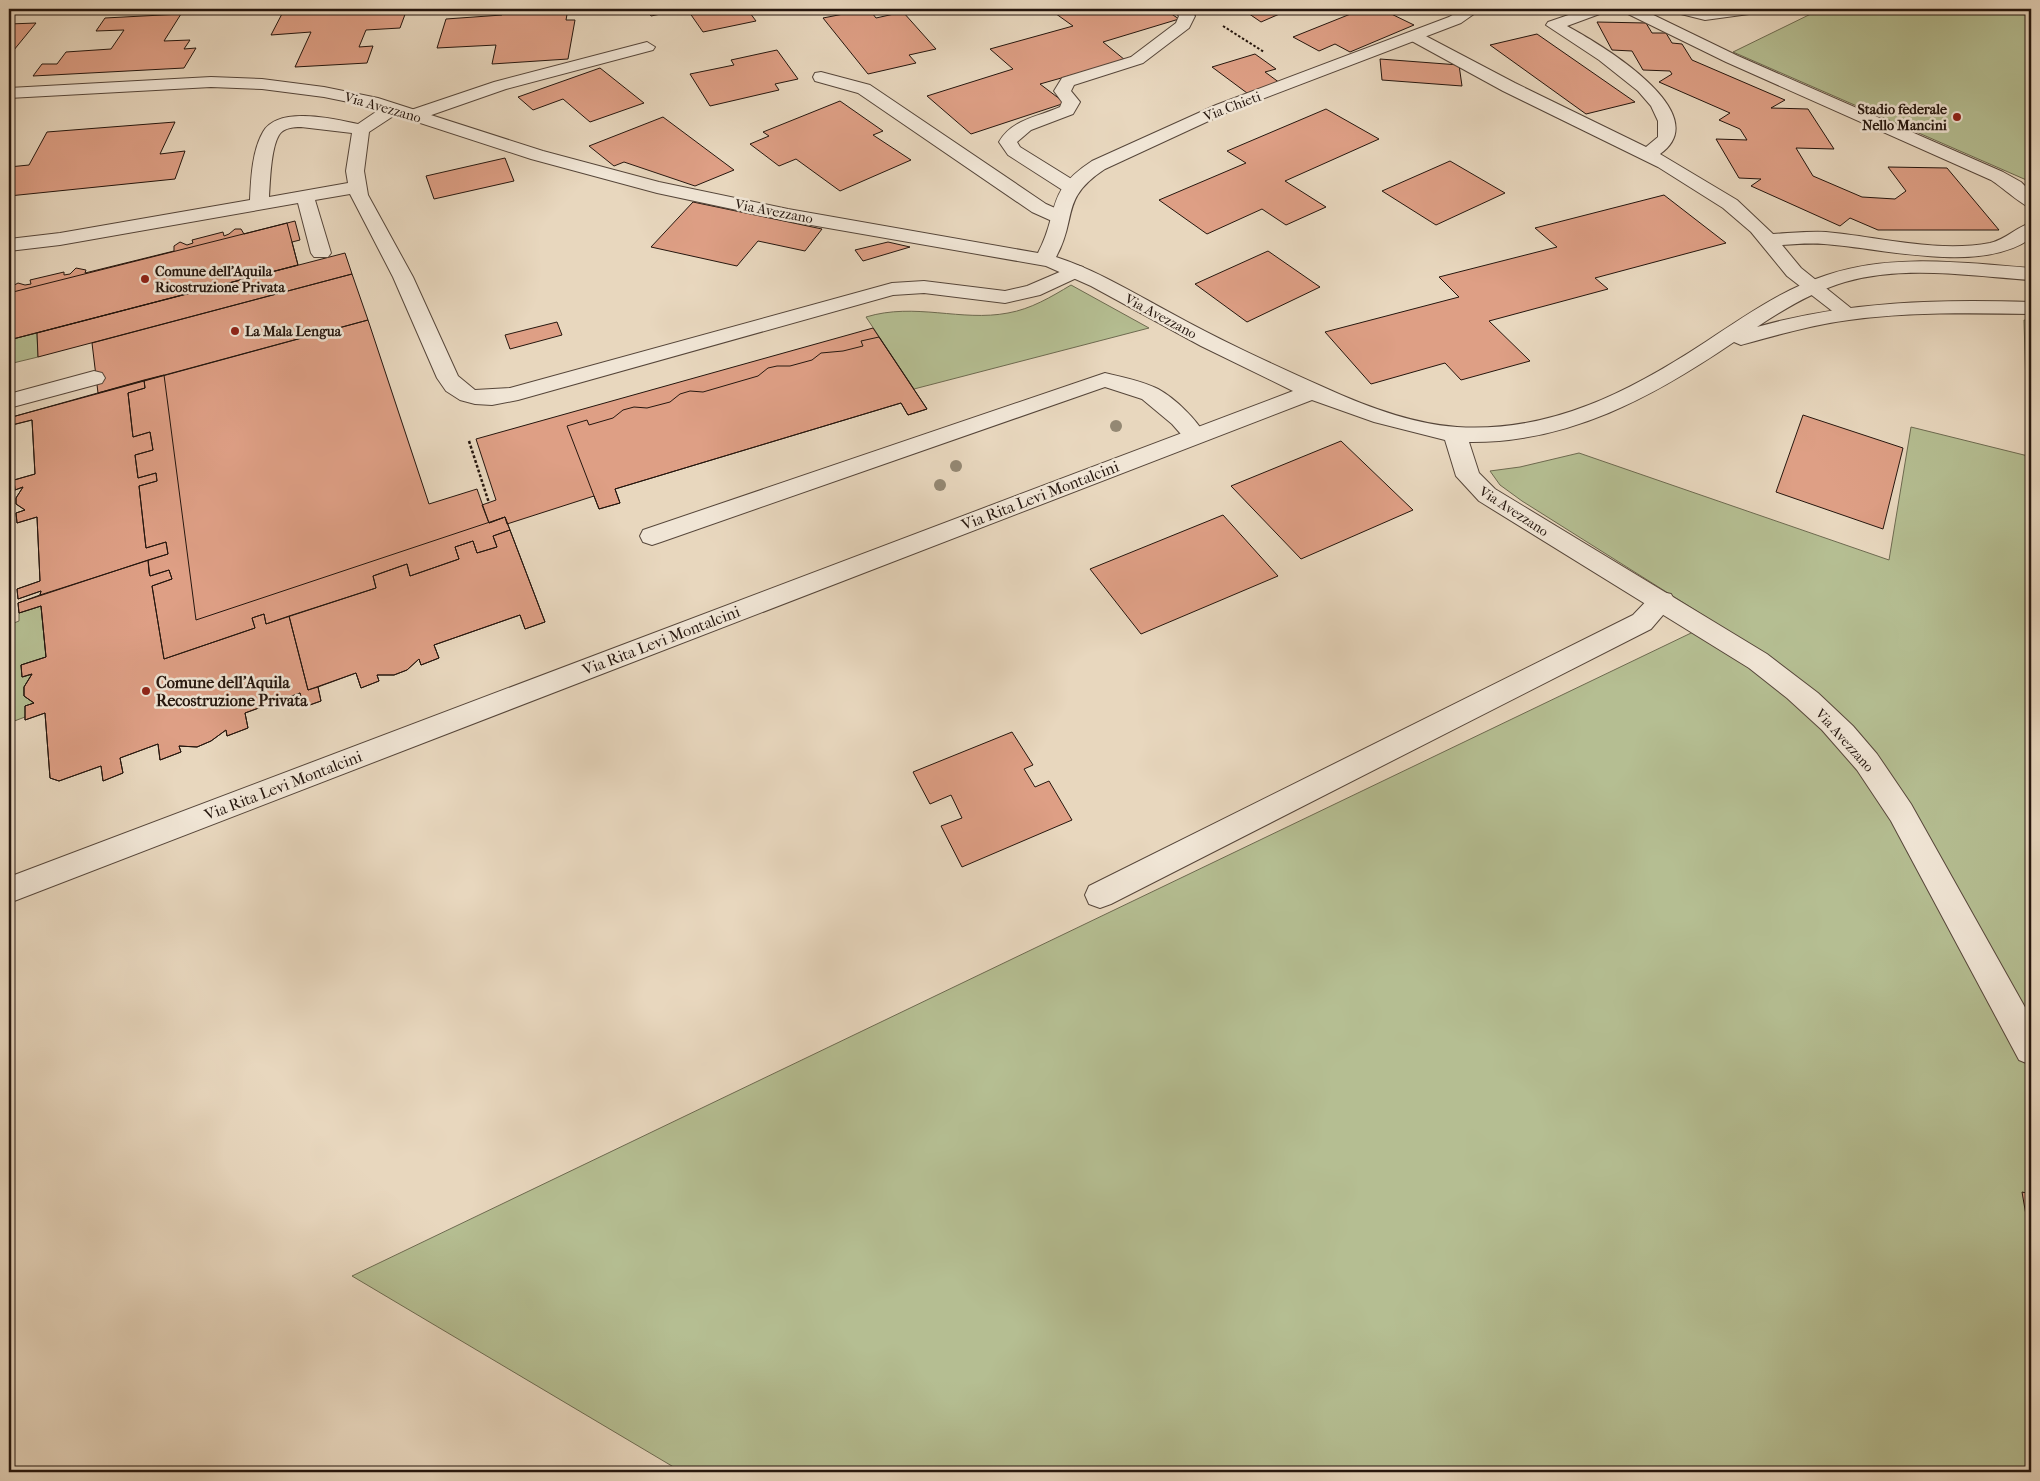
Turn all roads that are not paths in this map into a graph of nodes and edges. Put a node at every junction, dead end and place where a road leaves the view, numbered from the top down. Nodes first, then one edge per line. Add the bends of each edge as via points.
1 (1181, 9) edge
2 (1473, 9) edge
3 (1600, 9) edge
4 (1629, 9) edge
5 (1678, 9) edge
6 (1749, 9) edge
7 (1414, 36) junction
8 (647, 47) dead end
9 (821, 77) dead end
10 (9, 94) edge
11 (392, 108) junction
12 (414, 116) junction
13 (361, 130) junction
14 (1647, 155) junction
15 (357, 187) junction
16 (1071, 188) junction
17 (305, 196) junction
18 (2031, 202) edge
19 (260, 204) junction
20 (1059, 217) junction
21 (2031, 229) edge
22 (1768, 240) junction
23 (9, 245) edge
24 (321, 253) dead end
25 (1044, 260) junction
26 (1076, 271) junction
27 (2031, 274) edge
28 (1812, 286) junction
29 (2031, 308) edge
30 (1847, 313) junction
31 (1710, 349) junction
32 (94, 378) dead end
33 (1314, 391) junction
34 (9, 401) edge
35 (1455, 434) junction
36 (1195, 436) junction
37 (652, 536) dead end
38 (1662, 601) junction
39 (9, 890) edge
40 (1100, 895) dead end
41 (2031, 1049) edge

1 - 16 street via 1187,16 1183,25 1143,57 1068,82 1062,91 1070,102 1067,110 1019,129 1009,137 1008,142 1014,151
2 - 7 street, Via Chieti via 1455,20
3 - 14 street via 1554,25 1617,63 1659,107 1667,136
4 - 18 street via 1732,59 1997,176
5 - 6 street via 1705,15
7 - 14 street
7 - 16 street, Via Chieti via 1155,137 1093,169
8 - 12 street via 440,104
9 - 20 street via 864,89 1039,208
10 - 11 street, Via Avezzano via 236,82 324,92
11 - 12 street, Via Avezzano
11 - 13 street
12 - 25 street, Via Avezzano via 545,157 657,187 788,215
13 - 15 street via 355,171
13 - 19 street via 315,122 289,123 274,129 262,170
14 - 22 street via 1730,204
15 - 17 street
15 - 26 street via 366,211 403,277 451,384 462,394 479,399 510,395 892,289 924,287 1005,297 1033,291
16 - 20 street, Via Chieti
17 - 19 street
17 - 24 street
19 - 23 street
20 - 25 street, Via Chieti via 1054,241
21 - 22 street via 2009,245 1974,251 1889,247 1824,238
22 - 28 street via 1782,259
25 - 26 street, Via Avezzano
26 - 33 street, Via Avezzano via 1182,328
27 - 28 street via 1888,270 1853,274
28 - 30 street
28 - 31 street via 1773,307
29 - 30 street via 1928,306
30 - 31 street via 1782,326
31 - 35 street via 1618,402 1575,421 1509,435
32 - 34 street
33 - 35 street, Via Avezzano via 1392,420
33 - 36 street, Via Rita Levi Montalcini
35 - 38 street, Via Avezzano via 1468,476 1487,495
36 - 37 street via 1150,394 1105,380
36 - 39 street, Via Rita Levi Montalcini
38 - 40 street via 1642,622
38 - 41 street, Via Avezzano via 1793,686 1855,747 1884,784 1908,823

